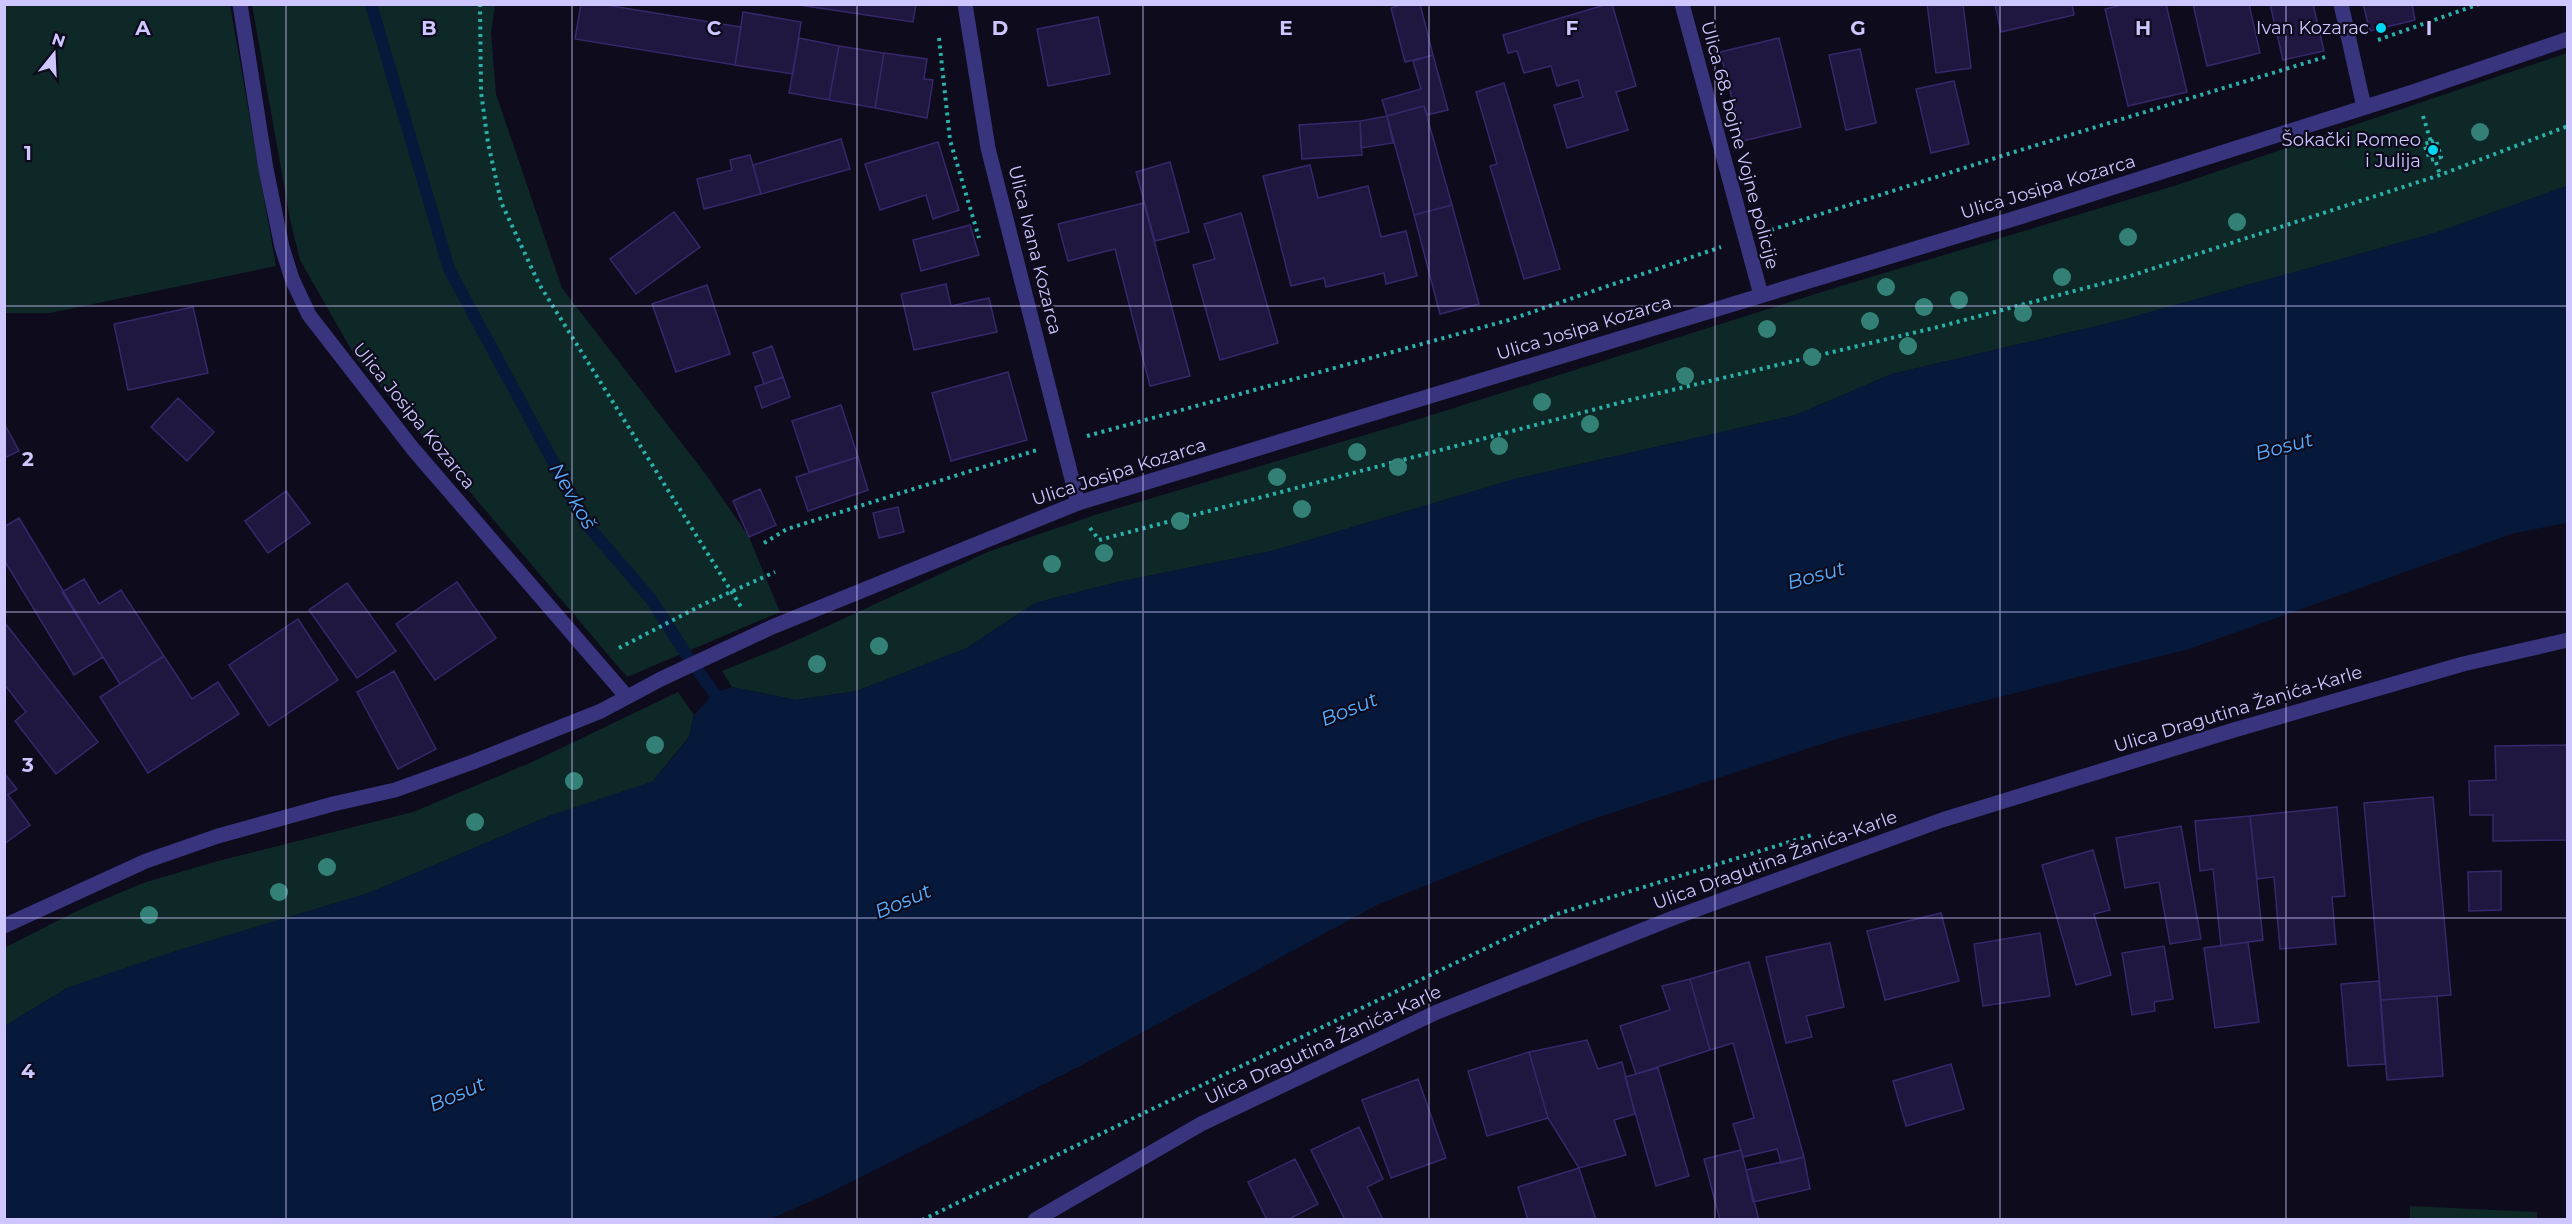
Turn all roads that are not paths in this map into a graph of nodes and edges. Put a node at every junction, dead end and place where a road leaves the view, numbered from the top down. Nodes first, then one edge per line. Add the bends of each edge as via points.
1 (240, 4) edge
2 (965, 4) edge
3 (1682, 4) edge
4 (2341, 4) edge
5 (2568, 39) edge
6 (2364, 107) junction
7 (1761, 295) junction
8 (1078, 503) junction
9 (2568, 640) edge
10 (627, 697) junction
11 (4, 926) edge
12 (1035, 1220) edge

1 - 10 street, Ulica Josipa Kozarca via 282,247 309,315 413,449
2 - 8 street, Ulica Ivana Kozarca via 988,148
3 - 7 street, Ulica 68. bojne Vojne policije
4 - 6 street
5 - 6 street, Ulica Josipa Kozarca
6 - 7 street, Ulica Josipa Kozarca
7 - 8 street, Ulica Josipa Kozarca
8 - 10 street, Ulica Josipa Kozarca via 757,634
9 - 12 street, Ulica Dragutina Žanića-Karle via 2463,664 1941,820 1673,918 1437,1012 1201,1124
10 - 11 street, Ulica Josipa Kozarca via 484,758 395,790 218,836 146,861

